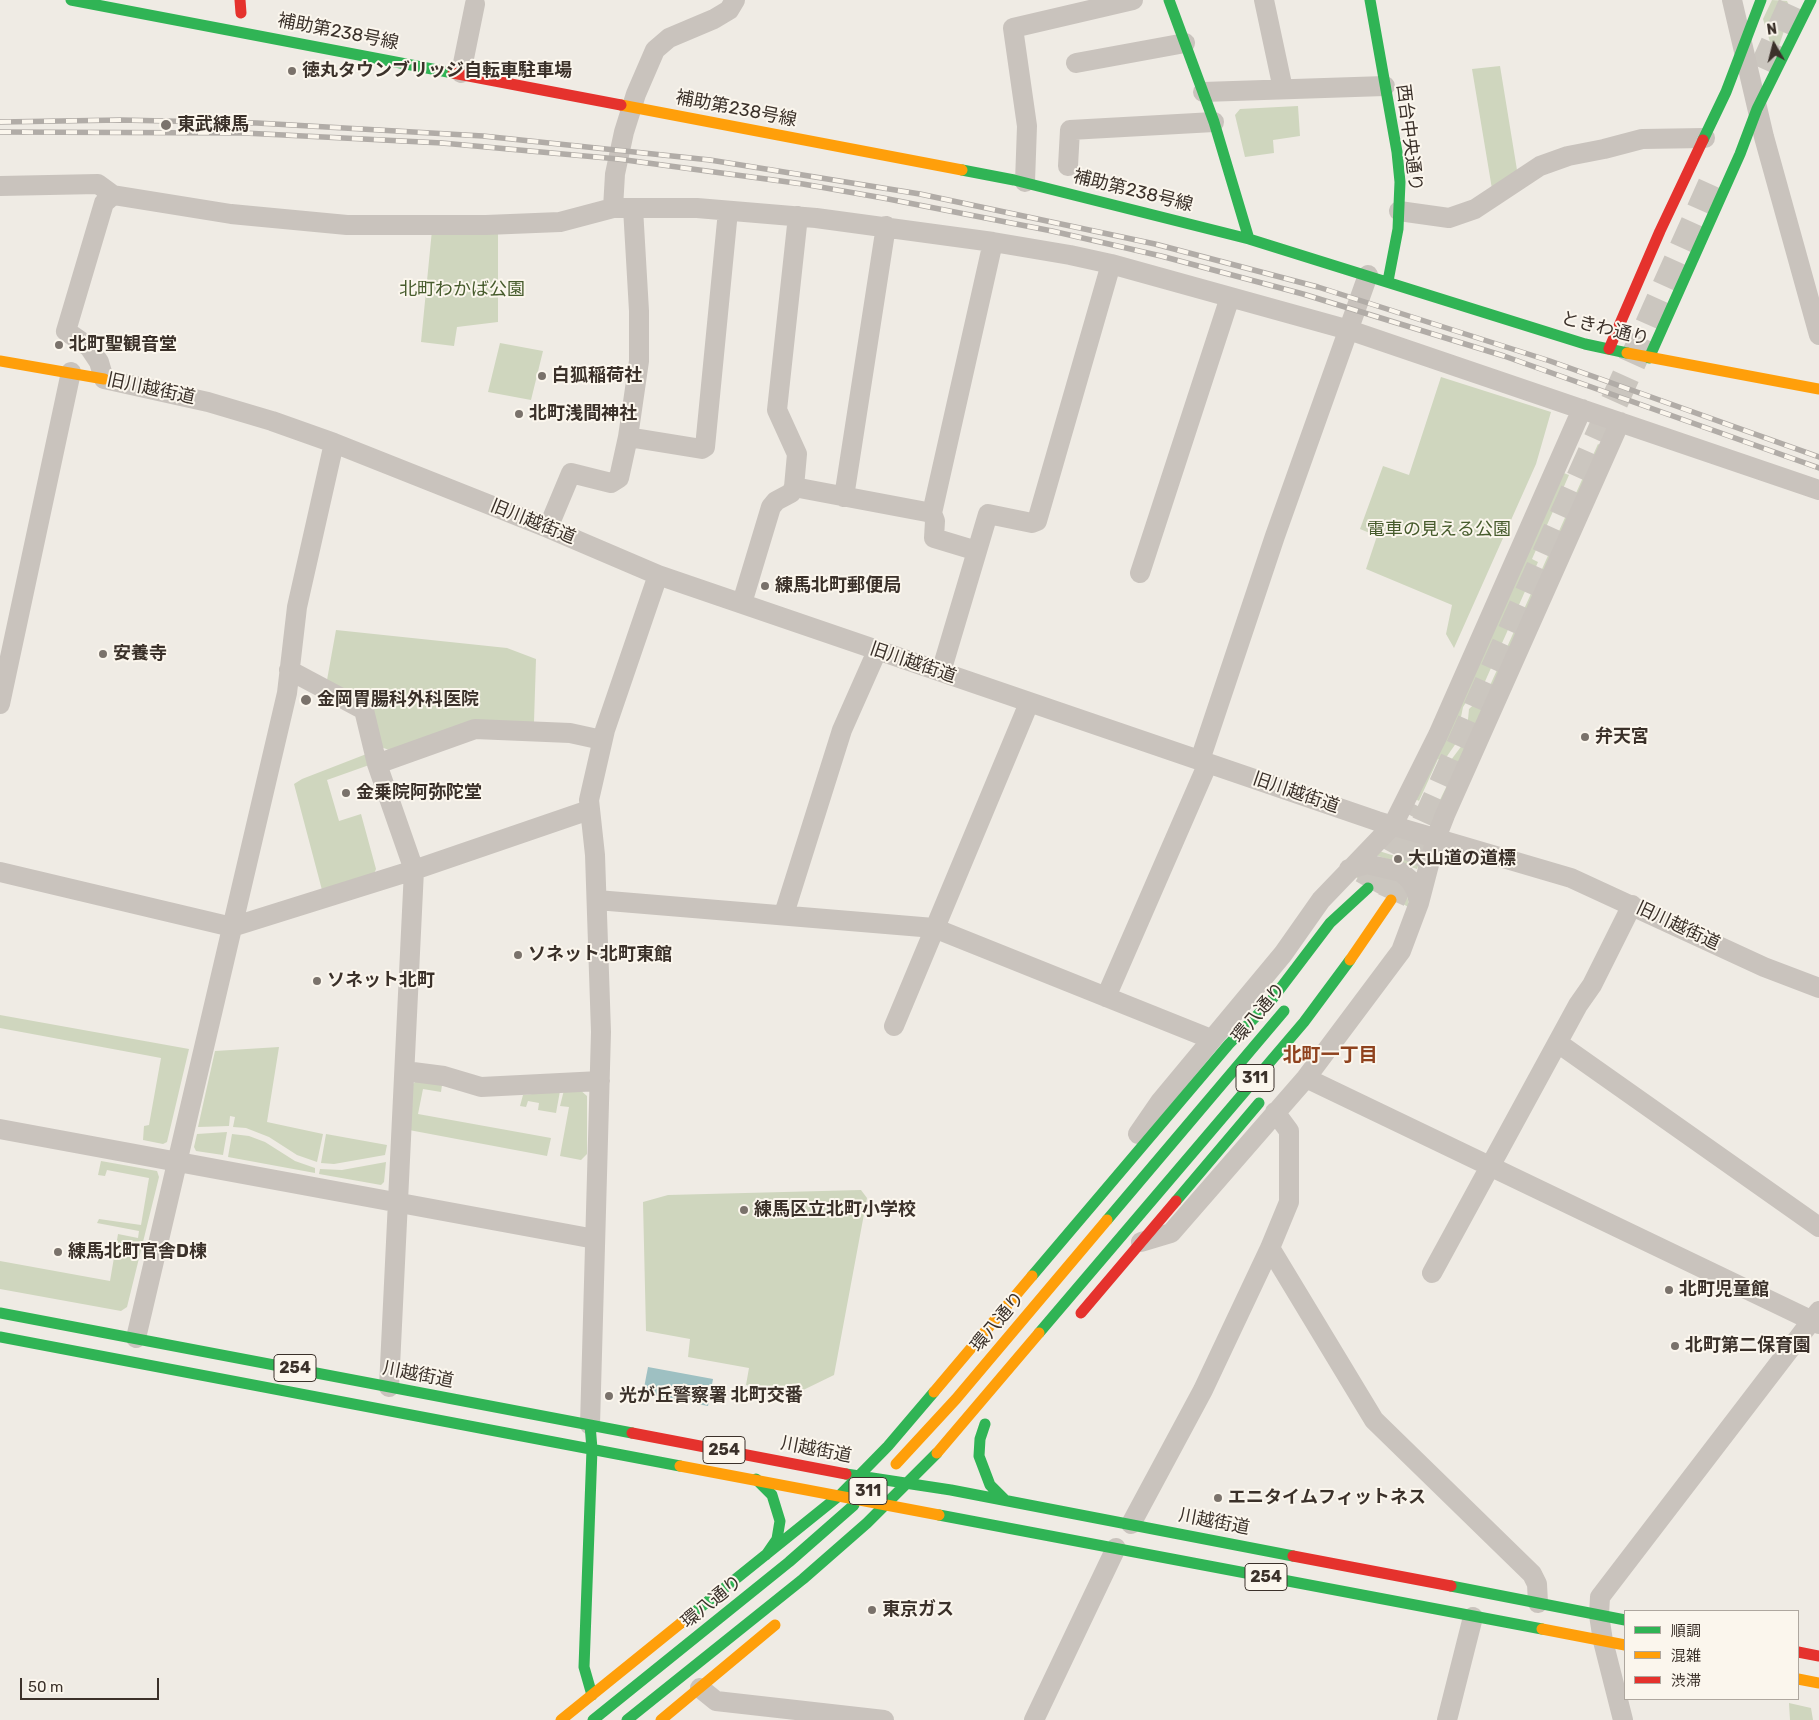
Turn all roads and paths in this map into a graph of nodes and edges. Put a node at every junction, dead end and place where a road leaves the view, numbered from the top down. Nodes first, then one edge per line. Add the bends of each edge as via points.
1 (71, 0) edge
2 (240, 0) edge
3 (735, 0) edge
4 (1134, 0) edge
5 (1169, 0) edge
6 (1264, 0) edge
7 (1370, 0) edge
8 (1732, 0) edge
9 (1762, 0) edge
10 (1811, 0) edge
11 (1797, 1) edge
12 (475, 4) dead end
13 (241, 13) dead end
14 (1799, 24) junction
15 (1185, 43) junction
16 (1744, 48) junction
17 (1076, 63) dead end
18 (461, 73) junction
19 (1385, 86) junction
20 (1282, 89) junction
21 (1203, 92) junction
22 (632, 106) junction
23 (1758, 110) junction
24 (1214, 122) junction
25 (1705, 138) junction
26 (1068, 166) dead end
27 (1025, 182) junction
28 (0, 186) edge
29 (112, 195) junction
30 (613, 208) junction
31 (633, 208) junction
32 (728, 210) junction
33 (1399, 211) junction
34 (798, 216) junction
35 (886, 226) junction
36 (1249, 239) junction
37 (993, 242) junction
38 (1111, 264) junction
39 (1368, 275) junction
40 (1388, 281) junction
41 (1230, 297) junction
42 (1349, 330) junction
43 (1819, 335) edge
44 (1609, 349) junction
45 (1649, 358) junction
46 (0, 361) edge
47 (71, 372) junction
48 (104, 379) junction
49 (1819, 389) edge
50 (1582, 410) junction
51 (1620, 422) junction
52 (628, 437) junction
53 (334, 443) junction
54 (794, 487) junction
55 (1819, 490) edge
56 (844, 497) junction
57 (932, 513) junction
58 (548, 528) junction
59 (977, 551) junction
60 (1140, 572) dead end
61 (658, 575) junction
62 (742, 604) junction
63 (6, 643) edge
64 (877, 650) junction
65 (289, 670) junction
66 (941, 672) junction
67 (1029, 703) junction
68 (0, 704) edge
69 (602, 740) junction
70 (1204, 762) junction
71 (377, 764) junction
72 (589, 810) junction
73 (1393, 825) junction
74 (1436, 838) junction
75 (1349, 869) junction
76 (414, 870) junction
77 (0, 872) edge
78 (597, 900) junction
79 (1419, 903) junction
80 (1632, 905) junction
81 (784, 914) junction
82 (1349, 920) dead end
83 (232, 927) junction
84 (934, 928) junction
85 (1385, 928) dead end
86 (1819, 988) edge
87 (1106, 997) junction
88 (1292, 1001) dead end
89 (894, 1026) dead end
90 (1211, 1039) junction
91 (1558, 1043) junction
92 (405, 1071) junction
93 (1306, 1078) junction
94 (600, 1082) junction
95 (1269, 1092) dead end
96 (1275, 1112) junction
97 (0, 1129) edge
98 (177, 1162) junction
99 (1488, 1167) junction
100 (398, 1203) junction
101 (1084, 1217) junction
102 (1819, 1227) edge
103 (595, 1239) junction
104 (1141, 1242) junction
105 (1270, 1248) junction
106 (1432, 1273) dead end
107 (0, 1313) edge
108 (1817, 1318) edge
109 (1074, 1321) dead end
110 (0, 1338) edge
111 (136, 1338) junction
112 (966, 1354) junction
113 (389, 1387) junction
114 (1006, 1388) dead end
115 (590, 1425) junction
116 (968, 1444) dead end
117 (592, 1449) junction
118 (940, 1475) dead end
119 (859, 1476) junction
120 (756, 1479) junction
121 (929, 1486) junction
122 (840, 1495) junction
123 (1005, 1500) junction
124 (908, 1508) junction
125 (895, 1520) dead end
126 (1131, 1524) junction
127 (1116, 1548) junction
128 (766, 1555) junction
129 (731, 1584) junction
130 (1538, 1603) junction
131 (1599, 1615) junction
132 (1473, 1617) junction
133 (1624, 1620) edge
134 (1603, 1641) junction
135 (1624, 1645) edge
136 (1799, 1652) edge
137 (1819, 1656) edge
138 (1799, 1679) edge
139 (1819, 1683) edge
140 (700, 1688) junction
141 (592, 1695) junction
142 (861, 1719) edge
143 (562, 1720) edge
144 (593, 1720) edge
145 (627, 1720) edge
146 (661, 1720) edge
147 (884, 1720) edge
148 (1034, 1720) edge
149 (1447, 1720) edge
150 (1623, 1720) edge

1 - 18 main road, 補助第238号線
2 - 13 main road
3 - 22 street via 728,10 714,19 669,38 655,50
4 - 27 street via 1013,28 1027,126
5 - 15 main road
6 - 20 street
7 - 19 main road, 西台中央通り
8 - 16 street
9 - 16 main road
10 - 14 main road
11 - 14 main road
12 - 18 street
14 - 23 main road
15 - 17 street
15 - 21 main road
16 - 23 street
16 - 25 main road
18 - 22 main road, 補助第238号線
19 - 20 street
19 - 33 main road, 西台中央通り via 1398,167
20 - 21 street
21 - 24 main road
22 - 27 main road, 補助第238号線
22 - 30 street via 619,149
23 - 43 street
23 - 45 main road
24 - 26 street via 1070,130
24 - 36 main road
25 - 33 street via 1642,139 1568,156 1540,166 1474,209 1449,218
25 - 44 main road
27 - 36 main road, 補助第238号線
28 - 29 street via 98,184
29 - 30 street via 231,214 348,226 560,222
29 - 48 street via 104,203 66,331 89,348 99,362
30 - 31 street
31 - 32 street
31 - 52 street via 639,361
32 - 34 street
32 - 52 street via 705,447
33 - 40 main road, 西台中央通り
34 - 35 street
34 - 54 street via 777,410 797,454
35 - 37 street
35 - 56 street
36 - 39 main road, 補助第238号線
37 - 38 street
37 - 57 street
38 - 41 street
38 - 59 street via 1037,521 1032,523 988,514
39 - 40 main road, 補助第238号線
39 - 42 street
40 - 44 main road, ときわ通り
41 - 42 street
41 - 60 street
42 - 50 street
42 - 70 street via 1275,536
44 - 45 main road, ときわ通り
45 - 49 main road, ときわ通り
46 - 47 main road, 旧川越街道
47 - 48 main road, 旧川越街道
47 - 63 street
48 - 53 street, 旧川越街道 via 212,403
50 - 51 street
50 - 73 street via 1438,735
51 - 55 street
51 - 74 street
52 - 58 street via 618,480 611,483 571,473
53 - 58 street, 旧川越街道
53 - 65 street via 296,607
54 - 56 street
54 - 62 street via 791,493 771,507
56 - 57 street
57 - 59 street via 936,521 934,538
58 - 61 street, 旧川越街道
59 - 66 street
61 - 62 street, 旧川越街道
61 - 69 street
62 - 64 street, 旧川越街道
63 - 68 street
64 - 66 street, 旧川越街道
64 - 81 street via 842,730
65 - 71 street via 364,710
65 - 83 street
66 - 67 street, 旧川越街道
67 - 70 street, 旧川越街道
67 - 84 street
69 - 71 street via 570,733 475,729
69 - 72 street via 590,790
70 - 73 street, 旧川越街道
70 - 87 street
71 - 76 street
72 - 76 street
72 - 78 street
73 - 74 street, 旧川越街道
73 - 75 street
74 - 79 street
74 - 80 street, 旧川越街道 via 1571,878
75 - 79 street via 1367,864 1401,872 1416,890
75 - 90 street via 1321,900 1260,983
76 - 83 street
76 - 92 street
77 - 83 street
78 - 81 street
78 - 94 street
79 - 93 street via 1401,951
80 - 86 street, 旧川越街道 via 1764,967
80 - 91 street via 1592,985
81 - 84 street
82 - 101 main road via 1368,888 1330,923 1270,1002 1230,1044
83 - 98 street
84 - 87 street
84 - 89 street
85 - 145 main road, 311 via 1391,900 1304,1022 973,1412 874,1516 803,1579
87 - 90 street
88 - 144 main road, 環八通り / 311 via 938,1420 848,1511
90 - 101 street via 1160,1102
91 - 99 street
91 - 102 street
92 - 94 street via 444,1076 481,1087
92 - 100 street
93 - 96 street
93 - 99 street
94 - 103 street
95 - 104 main road
96 - 104 street via 1171,1233
96 - 105 street via 1289,1131 1290,1197
97 - 98 street
98 - 100 street
98 - 111 street
99 - 106 street
99 - 108 street
100 - 103 street
100 - 113 street
101 - 112 main road
103 - 115 street
104 - 109 main road
105 - 126 street via 1203,1390
105 - 130 street via 1374,1420 1532,1574 1537,1584
107 - 111 main road, 川越街道 / 254
108 - 131 street via 1600,1597
110 - 117 main road, 254
111 - 113 main road, 川越街道 / 254
112 - 114 main road
112 - 119 main road
113 - 115 main road, 川越街道 / 254
115 - 117 main road
115 - 119 main road, 川越街道 / 254
116 - 123 main road via 988,1421 980,1439 979,1456 990,1485
117 - 120 main road, 254
117 - 141 main road via 584,1667
118 - 121 main road
119 - 121 main road, 川越街道 / 254
119 - 122 main road
120 - 122 main road, 254
120 - 128 main road via 772,1495 780,1521 777,1539
121 - 123 main road, 川越街道 / 254
121 - 124 main road
122 - 124 main road, 254
122 - 128 main road
123 - 126 main road, 川越街道 / 254
124 - 125 main road
124 - 127 main road, 254
126 - 130 main road, 川越街道 / 254
127 - 132 main road, 254
127 - 148 street
128 - 129 main road
129 - 140 main road via 746,1578 762,1577 775,1584 781,1591 783,1604 780,1617
129 - 141 main road
130 - 131 main road, 川越街道 / 254
131 - 133 main road, 川越街道 / 254
131 - 134 street
132 - 134 main road, 254
132 - 149 street
134 - 135 main road, 254
134 - 150 street
136 - 137 main road
138 - 139 main road
140 - 142 street via 716,1701
140 - 146 main road
141 - 143 main road
142 - 147 street

